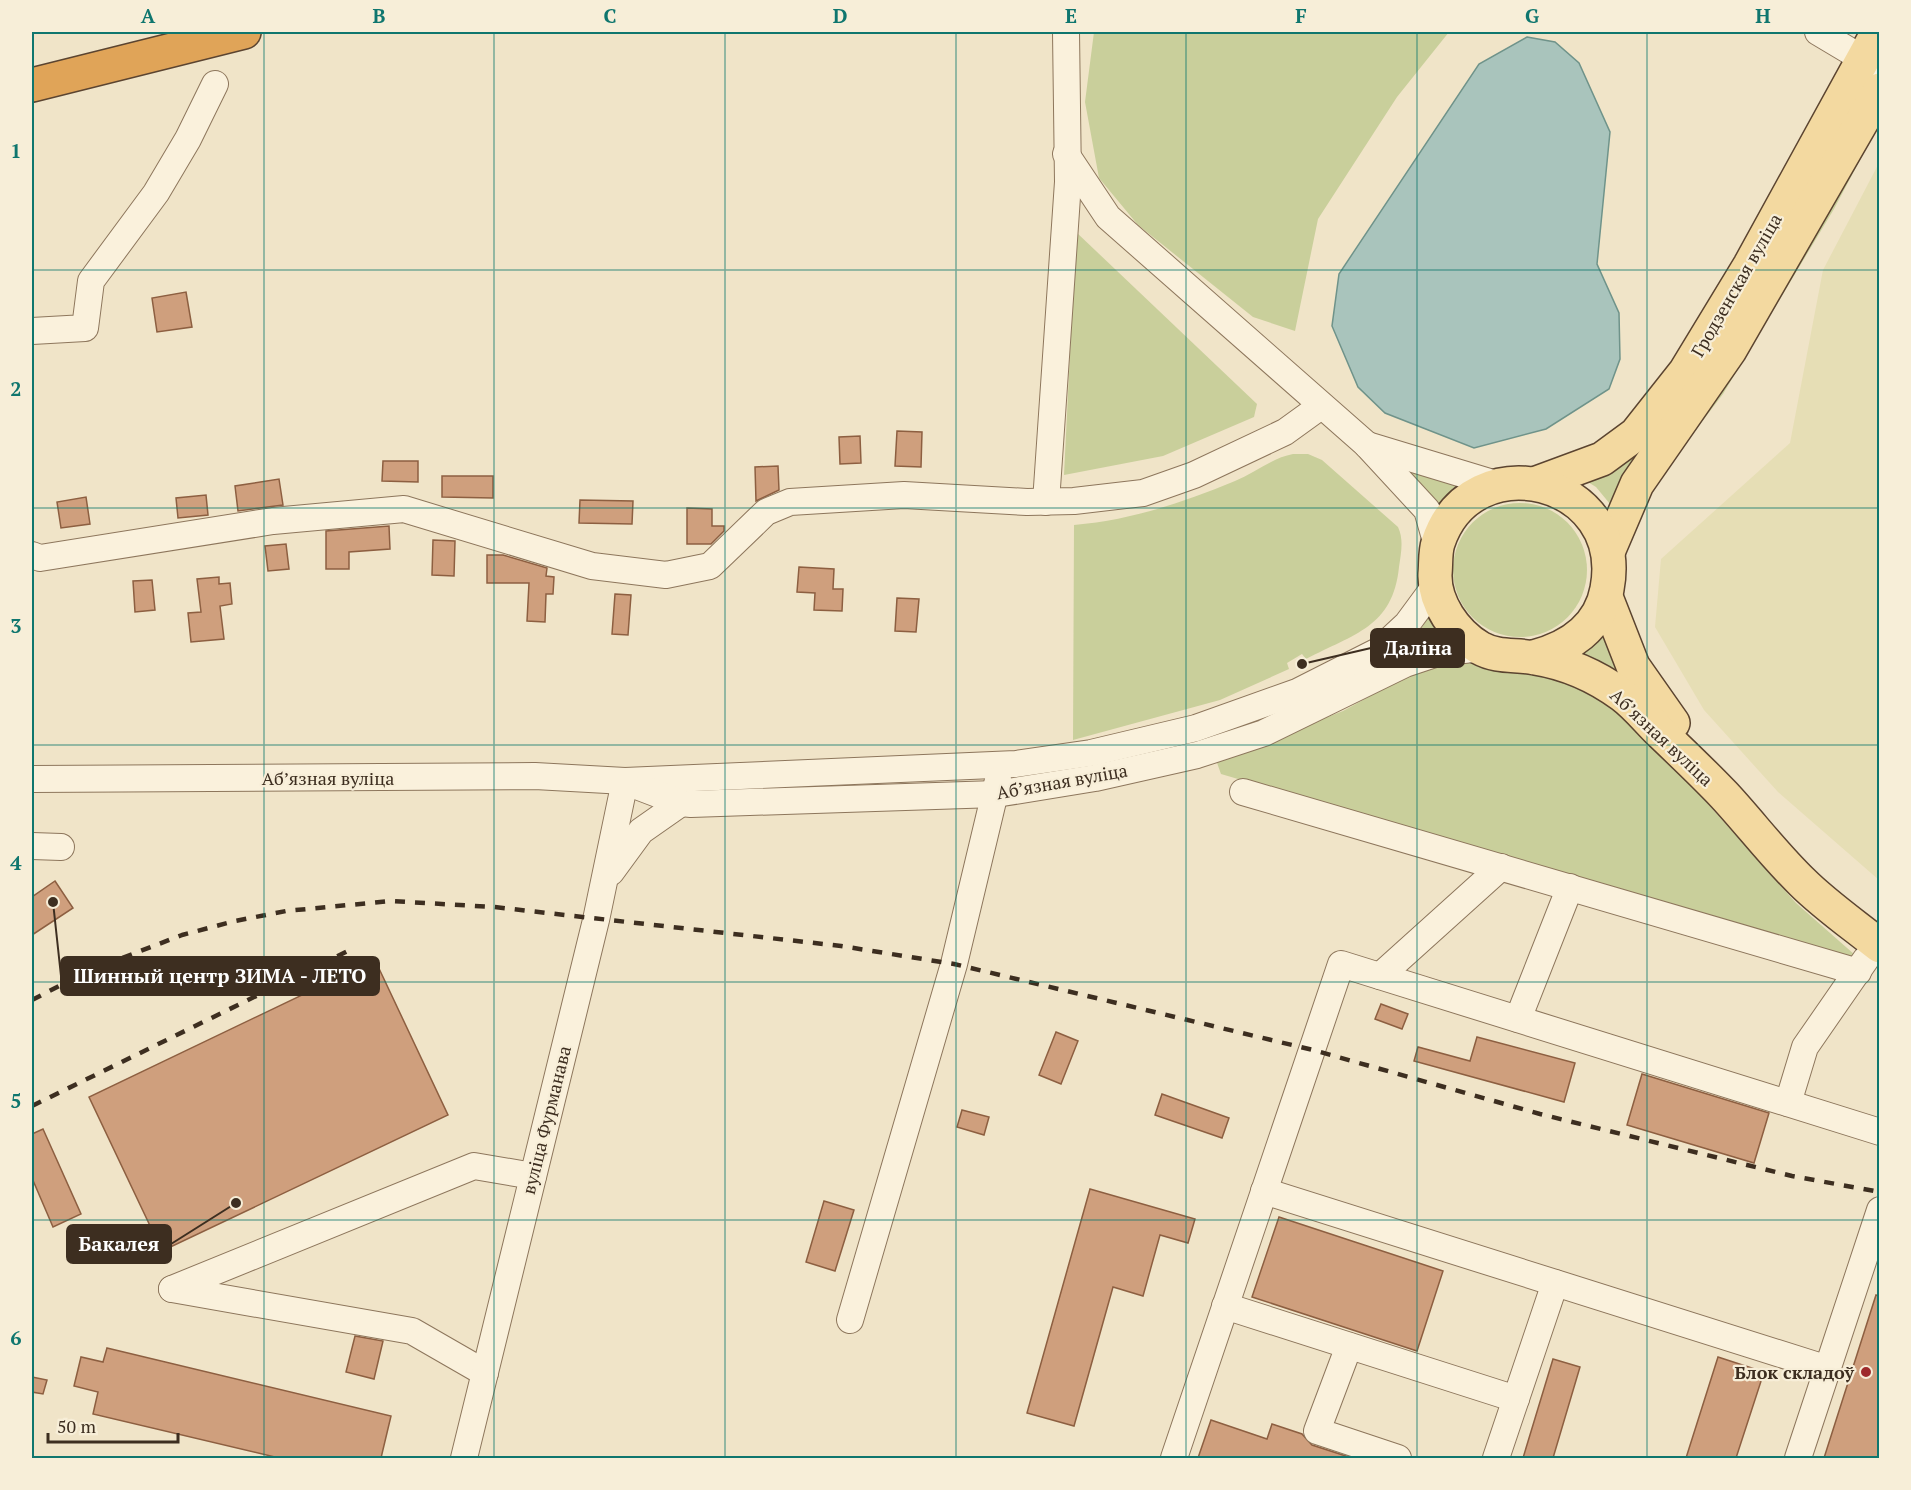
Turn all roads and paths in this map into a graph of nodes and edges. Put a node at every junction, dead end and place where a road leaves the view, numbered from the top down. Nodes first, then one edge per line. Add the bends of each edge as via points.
1 (1066, 32) edge
2 (1818, 32) edge
3 (230, 35) edge
4 (1873, 53) edge
5 (32, 73) edge
6 (215, 84) dead end
7 (32, 85) edge
8 (1880, 90) edge
9 (1066, 154) junction
10 (32, 331) edge
11 (1321, 406) junction
12 (1366, 444) junction
13 (1537, 483) junction
14 (1498, 484) junction
15 (1046, 502) junction
16 (1437, 544) junction
17 (1608, 552) junction
18 (32, 555) edge
19 (1435, 586) junction
20 (1606, 597) junction
21 (1481, 648) junction
22 (1534, 657) junction
23 (999, 765) junction
24 (32, 780) edge
25 (625, 782) junction
26 (1243, 792) dead end
27 (1722, 793) junction
28 (996, 794) junction
29 (681, 803) junction
30 (32, 846) edge
31 (61, 847) dead end
32 (1501, 867) junction
33 (604, 882) junction
34 (1570, 887) junction
35 (1878, 945) edge
36 (1857, 972) junction
37 (1380, 976) junction
38 (1518, 1019) junction
39 (1788, 1103) junction
40 (1880, 1132) edge
41 (532, 1176) junction
42 (1264, 1191) junction
43 (1880, 1210) edge
44 (1555, 1283) junction
45 (1225, 1306) junction
46 (850, 1320) dead end
47 (1349, 1346) junction
48 (1828, 1369) junction
49 (485, 1372) junction
50 (1516, 1399) junction
51 (464, 1458) edge
52 (1174, 1458) edge
53 (1398, 1458) edge
54 (1496, 1458) edge
55 (1798, 1458) edge

1 - 9 street
2 - 4 street
3 - 5 highway
3 - 7 highway
4 - 13 main road, Гродзенская вуліца via 1685,372 1636,434 1602,459
6 - 10 street via 156,193 91,281 85,327
8 - 17 main road, Гродзенская вуліца via 1730,350 1637,484
9 - 11 street via 1108,217
9 - 15 street via 1068,182
11 - 12 street
11 - 15 street via 1285,432 1194,475 1143,493
12 - 14 street
12 - 16 street via 1427,510
13 - 14 main road, Абʼязная вуліца
13 - 17 main road, Абʼязная вуліца via 1570,496 1595,520
14 - 16 main road, Абʼязная вуліца via 1472,497 1450,518
15 - 18 street via 904,495 790,502 766,512 710,566 666,575 592,566 404,509 273,520 40,558
16 - 19 main road, Абʼязная вуліца
17 - 20 main road, Абʼязная вуліца via 1610,575
19 - 21 main road, Абʼязная вуліца via 1451,622
19 - 23 street, Абʼязная вуліца via 1407,624 1378,651 1297,692 1196,728 1091,753
20 - 22 main road, Абʼязная вуліца via 1595,619 1578,638 1558,651
20 - 27 main road, Абʼязная вуліца via 1632,666
21 - 22 main road, Абʼязная вуліца via 1506,657
21 - 28 street, Абʼязная вуліца via 1438,653 1405,664 1264,733 1197,755 1095,778
22 - 27 main road, Абʼязная вуліца via 1586,672 1624,696
23 - 25 street, Абʼязная вуліца
23 - 28 street
24 - 25 street, Абʼязная вуліца via 535,776
25 - 29 street, Абʼязная вуліца
25 - 33 street, вуліца Фурманава
26 - 32 street
27 - 35 main road, Абʼязная вуліца via 1802,882
28 - 29 street, Абʼязная вуліца
28 - 46 street via 954,964
29 - 33 street via 641,831
30 - 31 street
32 - 34 street
32 - 37 street
33 - 41 street, вуліца Фурманава
34 - 36 street
34 - 38 street
35 - 36 street
36 - 39 street via 1805,1047
37 - 38 street
37 - 42 street via 1341,964
38 - 39 street
39 - 40 street
41 - 49 street, вуліца Фурманава
41 - 49 street via 474,1166 172,1289 412,1331
42 - 44 street
42 - 45 street
43 - 48 street
44 - 48 street
44 - 50 street
45 - 47 street
45 - 52 street
47 - 50 street
47 - 53 street via 1317,1431
48 - 55 street
49 - 51 street, вуліца Фурманава
50 - 54 street

